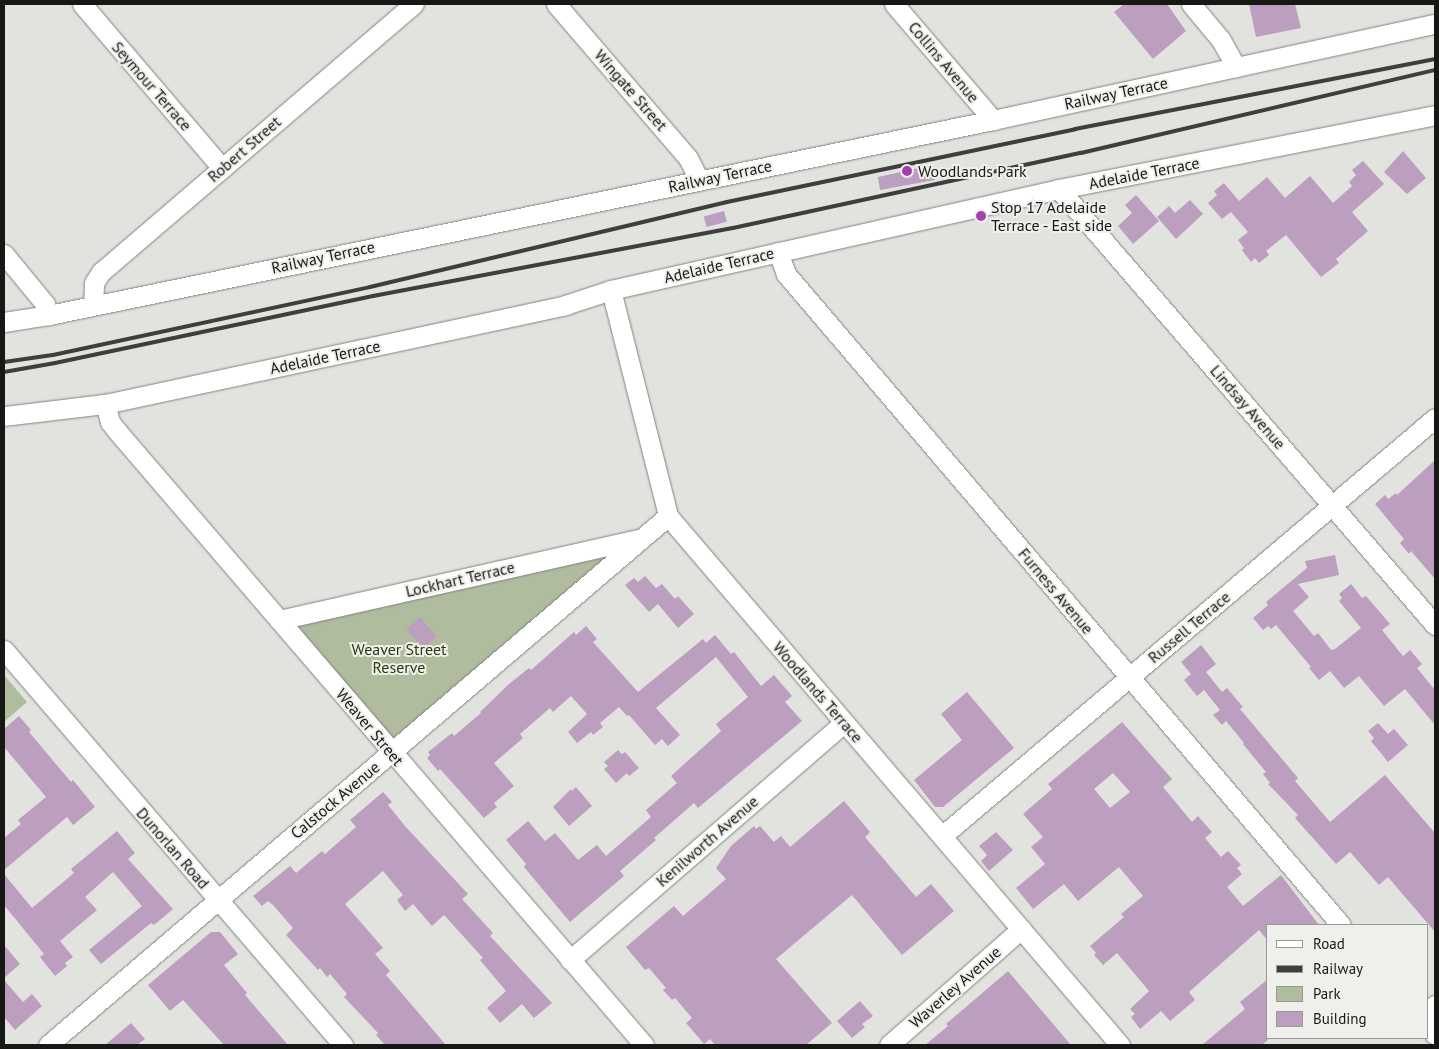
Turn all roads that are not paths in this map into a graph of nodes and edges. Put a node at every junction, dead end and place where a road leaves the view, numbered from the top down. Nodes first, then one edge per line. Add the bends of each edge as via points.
1 (82, 4) edge
2 (414, 4) edge
3 (556, 4) edge
4 (894, 4) edge
5 (1191, 4) edge
6 (393, 10) edge
7 (1435, 24) edge
8 (1236, 67) junction
9 (1435, 115) edge
10 (993, 120) junction
11 (222, 168) junction
12 (699, 180) junction
13 (1059, 189) junction
14 (778, 252) junction
15 (4, 254) edge
16 (611, 290) junction
17 (93, 304) junction
18 (49, 315) junction
19 (4, 322) edge
20 (105, 404) junction
21 (4, 416) edge
22 (1435, 418) edge
23 (1333, 505) junction
24 (668, 516) junction
25 (641, 539) junction
26 (279, 620) junction
27 (1435, 625) edge
28 (4, 650) edge
29 (1130, 677) junction
30 (844, 722) junction
31 (392, 752) junction
32 (942, 836) junction
33 (218, 900) junction
34 (1341, 924) edge
35 (1022, 930) junction
36 (570, 960) junction
37 (48, 1045) edge
38 (343, 1045) edge
39 (644, 1045) edge
40 (889, 1045) edge
41 (1120, 1045) edge

1 - 11 street, Seymour Terrace
2 - 6 street, Robert Street
3 - 12 street, Wingate Street via 688,158
4 - 10 street, Collins Avenue
5 - 8 street via 1221,40
6 - 11 street, Robert Street
7 - 8 street, Railway Terrace
8 - 10 street, Railway Terrace
9 - 13 street, Adelaide Terrace
10 - 12 street, Railway Terrace
11 - 17 street, Robert Street via 101,272 94,283
12 - 17 street, Railway Terrace
13 - 14 street, Adelaide Terrace
13 - 23 street, Lindsay Avenue
14 - 16 street, Adelaide Terrace
14 - 29 street, Furness Avenue via 786,274
15 - 18 street via 45,304
16 - 20 street, Adelaide Terrace via 565,305
16 - 24 street, Woodlands Terrace
17 - 18 street, Railway Terrace
18 - 19 street, Railway Terrace
20 - 21 street, Adelaide Terrace
20 - 26 street, Weaver Street via 110,422 117,431
22 - 23 street, Russell Terrace
23 - 27 street, Lindsay Avenue
23 - 29 street, Russell Terrace
24 - 25 street, Calstock Avenue
24 - 30 street, Woodlands Terrace
25 - 26 street, Lockhart Terrace
25 - 31 street, Calstock Avenue
26 - 31 street, Weaver Street
28 - 33 street, Dunorlan Road
29 - 32 street, Russell Terrace
29 - 34 street, Furness Avenue
30 - 32 street, Woodlands Terrace
30 - 36 street, Kenilworth Avenue
31 - 33 street, Calstock Avenue
31 - 36 street, Weaver Street
32 - 35 street, Woodlands Terrace
33 - 37 street, Calstock Avenue
33 - 38 street, Dunorlan Road
35 - 40 street, Waverley Avenue
35 - 41 street, Woodlands Terrace
36 - 39 street, Weaver Street

